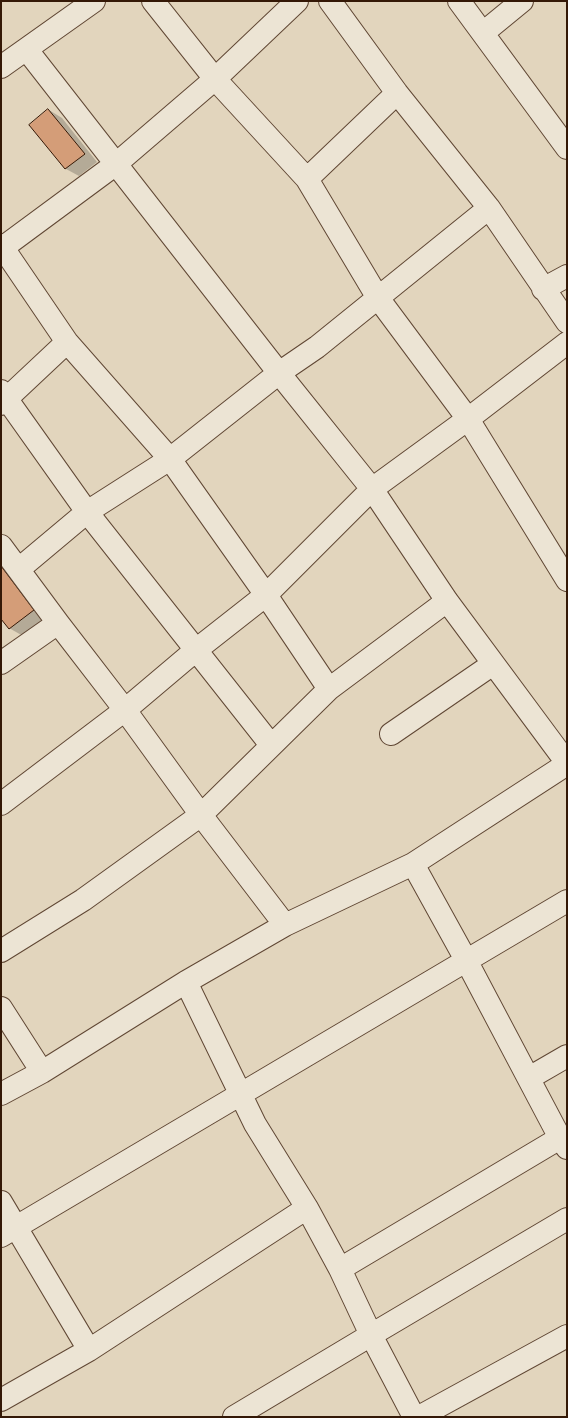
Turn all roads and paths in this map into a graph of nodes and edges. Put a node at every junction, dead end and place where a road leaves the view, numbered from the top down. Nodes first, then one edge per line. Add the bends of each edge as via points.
1 (94, 1) edge
2 (153, 1) edge
3 (297, 1) edge
4 (330, 1) edge
5 (459, 1) edge
6 (522, 1) edge
7 (483, 33) junction
8 (27, 50) junction
9 (1, 67) edge
10 (215, 79) junction
11 (397, 93) junction
12 (567, 148) edge
13 (116, 164) junction
14 (307, 179) junction
15 (489, 208) junction
16 (2, 247) edge
17 (567, 276) edge
18 (543, 289) junction
19 (378, 298) junction
20 (567, 322) edge
21 (67, 342) junction
22 (567, 343) edge
23 (280, 373) junction
24 (3, 398) edge
25 (468, 419) junction
26 (170, 459) junction
27 (372, 489) junction
28 (87, 512) junction
29 (1, 546) edge
30 (19, 569) junction
31 (567, 580) edge
32 (266, 595) junction
33 (448, 601) junction
34 (58, 623) junction
35 (196, 650) junction
36 (1, 663) edge
37 (493, 664) junction
38 (329, 689) junction
39 (126, 710) junction
40 (391, 734) dead end
41 (271, 745) junction
42 (567, 763) edge
43 (1, 804) edge
44 (201, 815) junction
45 (413, 864) junction
46 (567, 902) edge
47 (285, 925) junction
48 (1, 951) edge
49 (466, 960) junction
50 (186, 982) junction
51 (1, 1008) edge
52 (567, 1056) edge
53 (42, 1072) junction
54 (529, 1078) junction
55 (1, 1094) edge
56 (241, 1094) junction
57 (564, 1143) edge
58 (1, 1202) edge
59 (307, 1208) junction
60 (567, 1219) edge
61 (8, 1231) edge
62 (340, 1269) junction
63 (370, 1335) junction
64 (567, 1336) edge
65 (89, 1350) junction
66 (1, 1400) edge
67 (234, 1417) edge
68 (414, 1417) edge
69 (419, 1417) edge

1 - 8 street
2 - 10 street
3 - 10 street
4 - 11 street
5 - 7 street
6 - 7 street
7 - 12 street
8 - 9 street
8 - 13 street
10 - 13 street
10 - 14 street
11 - 14 street
11 - 15 street
13 - 16 street
13 - 23 street
14 - 19 street
15 - 18 street
15 - 19 street
16 - 21 street
17 - 18 street
18 - 20 street
19 - 23 street
19 - 25 street
21 - 24 street
21 - 26 street
22 - 25 street
23 - 26 street
23 - 27 street
24 - 28 street
25 - 27 street
25 - 31 street
26 - 28 street
26 - 32 street
27 - 32 street
27 - 33 street
28 - 30 street
28 - 35 street
29 - 30 street
30 - 34 street
32 - 35 street
32 - 38 street
33 - 37 street
33 - 38 street
34 - 36 street
34 - 39 street
35 - 39 street
35 - 41 street
37 - 40 street
37 - 42 street
38 - 41 street
39 - 43 street
39 - 44 street
41 - 44 street
42 - 45 street
44 - 47 street
44 - 48 street via 83,900
45 - 47 street
45 - 49 street
46 - 49 street
47 - 50 street
49 - 54 street
49 - 56 street
50 - 53 street
50 - 56 street
51 - 53 street
52 - 54 street
53 - 55 street
54 - 57 street
56 - 59 street via 255,1124
56 - 61 street
57 - 62 street
58 - 61 street
59 - 62 street
59 - 65 street
60 - 63 street
61 - 65 street
62 - 63 street
63 - 67 street
63 - 68 street
64 - 69 street
65 - 66 street

